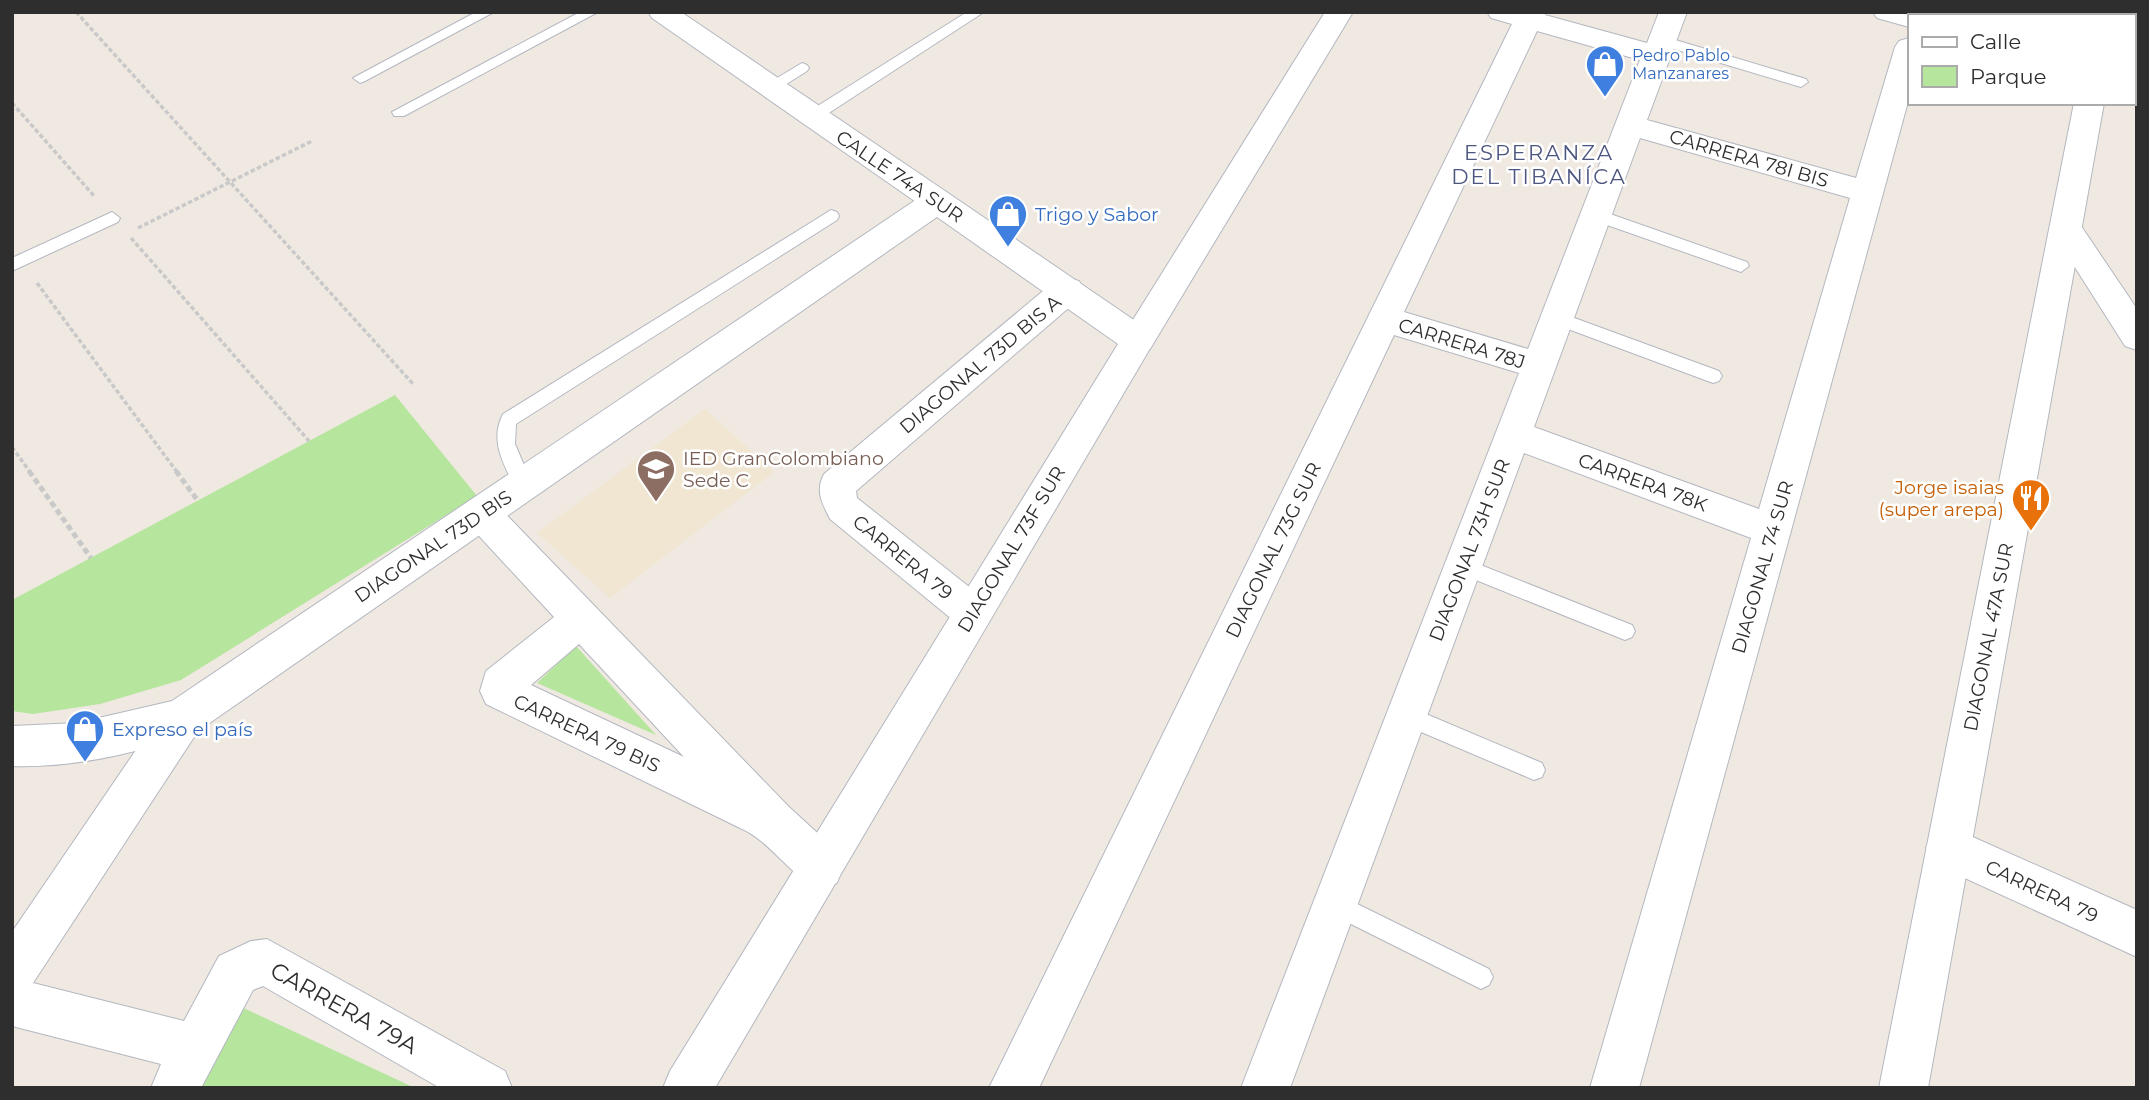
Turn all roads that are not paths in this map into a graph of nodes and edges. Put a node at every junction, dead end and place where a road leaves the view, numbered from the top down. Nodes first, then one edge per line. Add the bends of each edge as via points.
1 (487, 12) edge
2 (591, 12) edge
3 (662, 12) edge
4 (977, 12) edge
5 (1339, 12) edge
6 (1887, 12) edge
7 (1520, 15) edge
8 (1908, 18) edge
9 (1664, 36) edge
10 (1908, 51) edge
11 (802, 68) dead end
12 (360, 78) dead end
13 (1801, 82) dead end
14 (772, 87) junction
15 (2089, 105) edge
16 (399, 113) dead end
17 (813, 116) junction
18 (1630, 125) junction
19 (1868, 192) junction
20 (937, 201) junction
21 (1596, 215) junction
22 (831, 216) dead end
23 (112, 218) road end
24 (2066, 228) junction
25 (12, 265) edge
26 (1741, 266) dead end
27 (1067, 290) junction
28 (1558, 318) junction
29 (1384, 319) junction
30 (2137, 337) edge
31 (1138, 340) junction
32 (1539, 366) junction
33 (1713, 376) dead end
34 (1513, 434) junction
35 (523, 484) junction
36 (838, 496) joint
37 (481, 513) junction
38 (1772, 530) junction
39 (1463, 566) junction
40 (973, 613) junction
41 (582, 618) junction
42 (1625, 631) dead end
43 (1407, 716) junction
44 (183, 717) junction
45 (12, 746) edge
46 (1534, 770) dead end
47 (774, 822) junction
48 (1948, 848) junction
49 (821, 867) junction
50 (1335, 904) junction
51 (2137, 934) edge
52 (12, 973) edge
53 (1481, 977) dead end
54 (12, 1002) edge
55 (185, 1068) edge
56 (488, 1088) edge
57 (687, 1088) edge
58 (1013, 1088) edge
59 (1265, 1088) edge
60 (1614, 1088) edge
61 (1903, 1088) edge

1 - 12 lane
2 - 16 lane
3 - 14 street, CALLE 74A SUR
4 - 17 lane
5 - 31 street, DIAGONAL 73F SUR
6 - 8 street
7 - 9 street
7 - 29 street, DIAGONAL 73G SUR
9 - 13 lane
9 - 18 street, DIAGONAL 73H SUR
10 - 19 street, DIAGONAL 74 SUR
11 - 14 lane
14 - 17 street, CALLE 74A SUR
15 - 24 street, DIAGONAL 47A SUR
17 - 20 street, CALLE 74A SUR
18 - 19 street, CARRERA 78I BIS
18 - 21 street, DIAGONAL 73H SUR
19 - 38 street, DIAGONAL 74 SUR
20 - 27 street, CALLE 74A SUR
20 - 35 street, DIAGONAL 73D BIS
21 - 26 lane
21 - 28 street, DIAGONAL 73H SUR
22 - 35 lane via 509,419 502,439
23 - 25 lane
24 - 30 street
24 - 48 street, DIAGONAL 47A SUR
27 - 31 street, CALLE 74A SUR
27 - 36 street, DIAGONAL 73D BIS A via 837,485
28 - 32 street, DIAGONAL 73H SUR
28 - 33 lane
29 - 32 street, CARRERA 78J
29 - 58 street, DIAGONAL 73G SUR
31 - 40 street, DIAGONAL 73F SUR
32 - 34 street, DIAGONAL 73H SUR
34 - 38 street, CARRERA 78K
34 - 39 street, DIAGONAL 73H SUR
35 - 37 street, DIAGONAL 73D BIS
36 - 40 street, CARRERA 79 via 843,508
37 - 41 street, CARRERA 79 BIS
37 - 44 street, DIAGONAL 73D BIS
38 - 60 street, DIAGONAL 74 SUR
39 - 42 lane
39 - 43 street, DIAGONAL 73H SUR
40 - 49 street, DIAGONAL 73F SUR
41 - 47 street, CARRERA 79 BIS
41 - 47 street, CARRERA 79 BIS via 500,684 500,691
43 - 46 lane
43 - 50 street, DIAGONAL 73H SUR
44 - 45 street via 104,739
44 - 52 street, DIAGONAL 73D BIS
47 - 49 street, CARRERA 79 BIS
48 - 51 street, CARRERA 79
48 - 61 street, DIAGONAL 47A SUR
49 - 57 street, DIAGONAL 73F SUR
50 - 53 lane
50 - 59 street, DIAGONAL 73H SUR
54 - 55 street, CARRERA 79A
55 - 56 street, CARRERA 79A via 236,973 267,962

